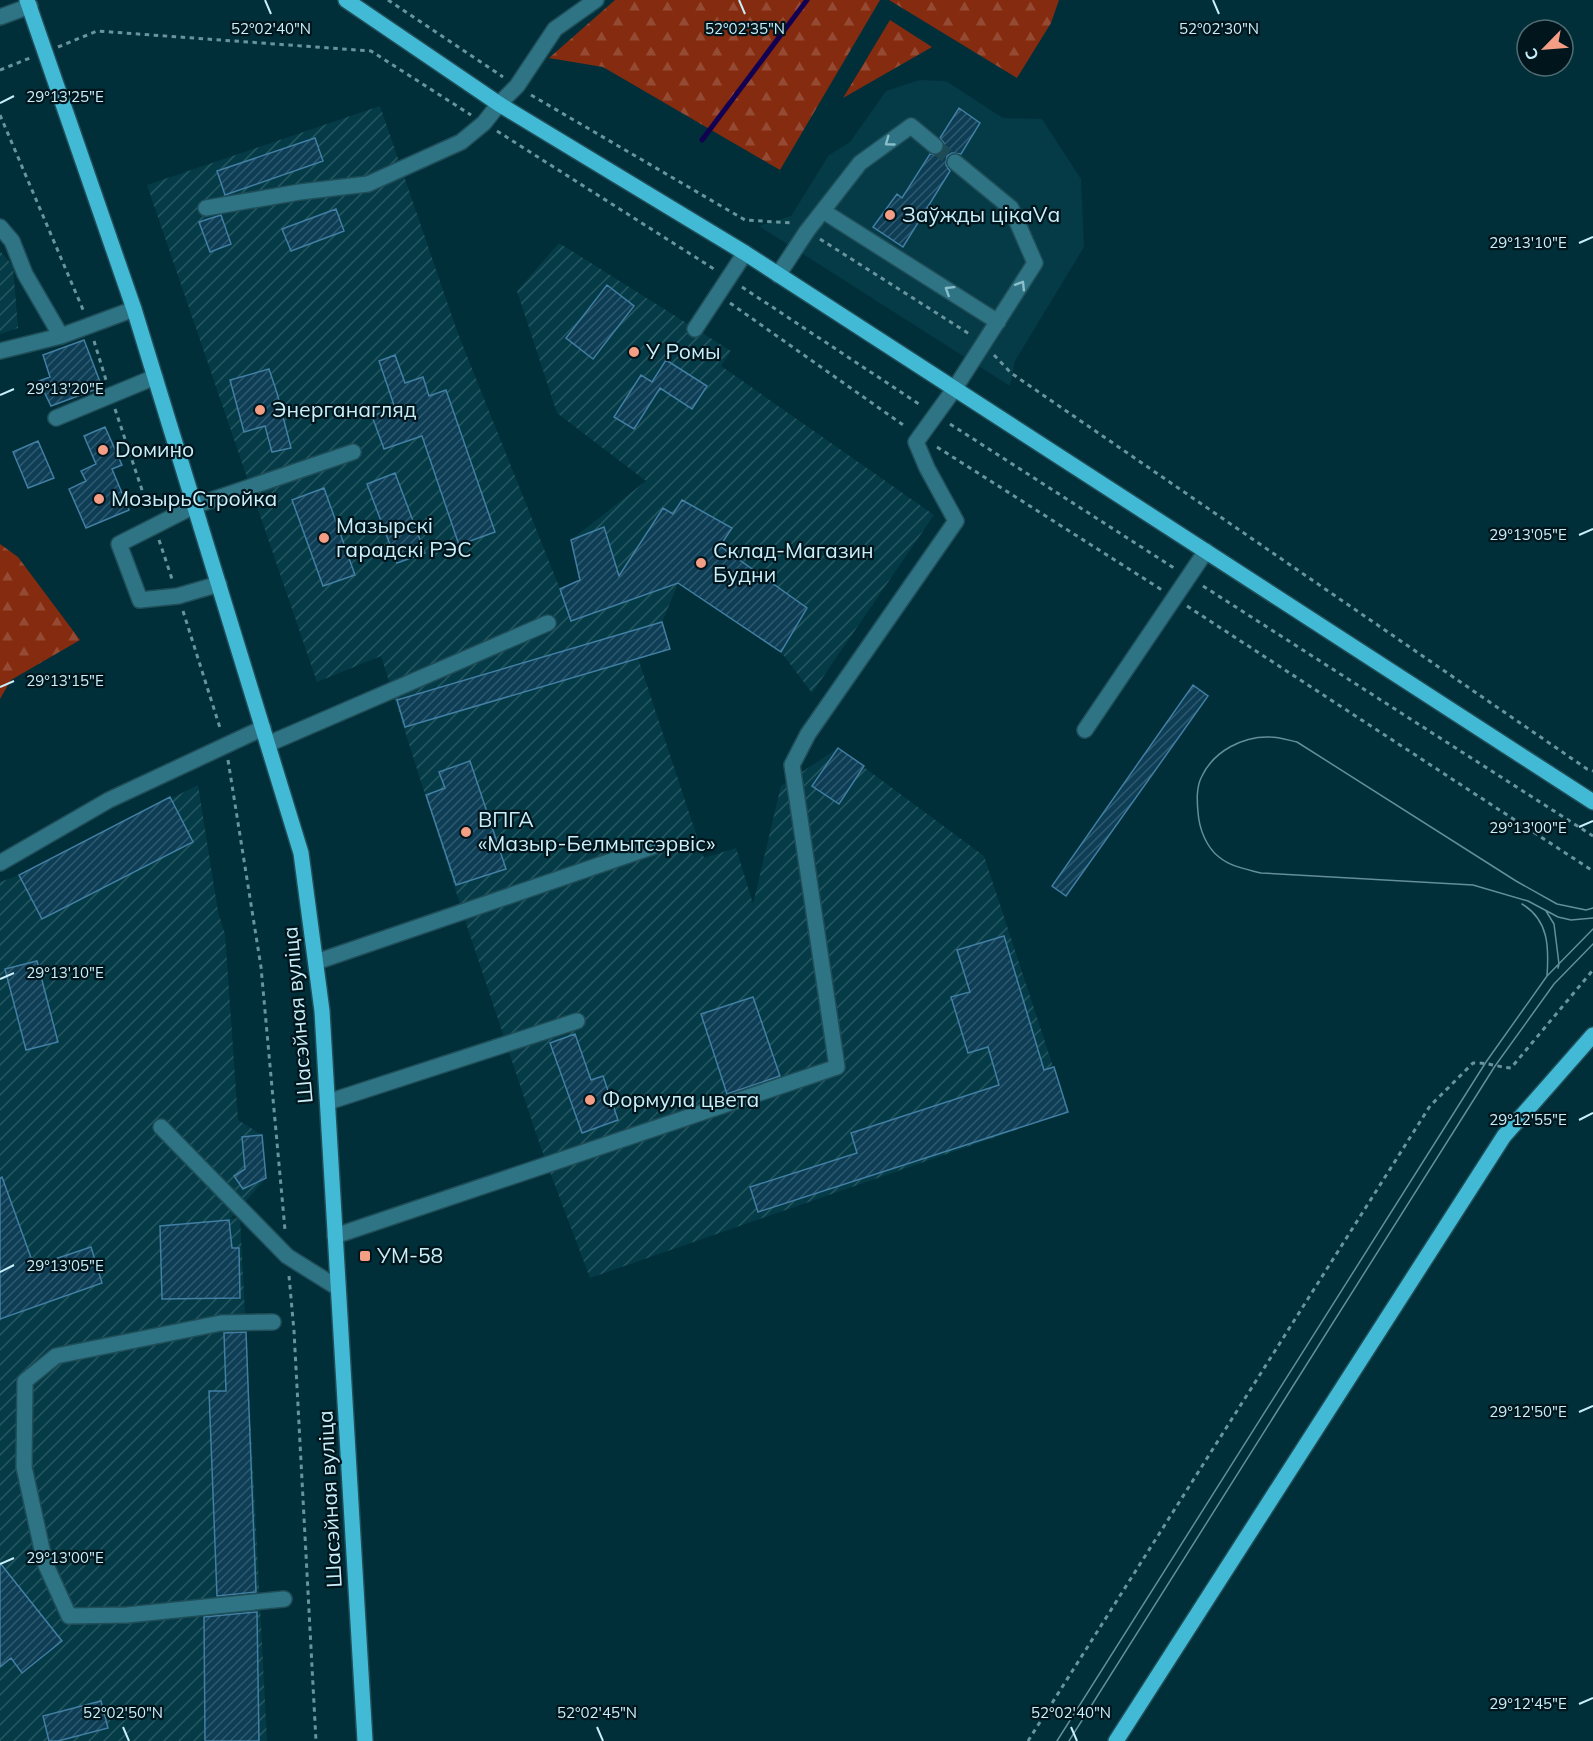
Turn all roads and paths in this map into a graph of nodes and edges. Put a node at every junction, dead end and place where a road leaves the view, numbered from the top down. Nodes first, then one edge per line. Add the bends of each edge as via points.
1 (346, 0) edge
2 (388, 0) edge
3 (596, 0) edge
4 (29, 3) edge
5 (0, 17) edge
6 (45, 52) junction
7 (0, 70) edge
8 (517, 86) junction
9 (499, 104) junction
10 (0, 115) edge
11 (484, 123) junction
12 (935, 146) tunnel mouth
13 (956, 162) tunnel mouth
14 (206, 208) dead end
15 (822, 211) junction
16 (0, 227) edge
17 (807, 231) junction
18 (745, 252) junction
19 (778, 275) junction
20 (729, 279) junction
21 (718, 295) junction
22 (134, 309) junction
23 (998, 322) junction
24 (89, 325) junction
25 (694, 329) dead end
26 (61, 336) junction
27 (984, 344) junction
28 (0, 351) edge
29 (155, 377) junction
30 (955, 388) junction
31 (110, 394) junction
32 (937, 416) junction
33 (56, 418) dead end
34 (920, 437) junction
35 (353, 452) dead end
36 (194, 506) junction
37 (154, 526) junction
38 (1206, 551) junction
39 (1188, 577) junction
40 (219, 584) junction
41 (178, 596) junction
42 (1175, 598) junction
43 (548, 623) dead end
44 (263, 728) junction
45 (1085, 730) dead end
46 (268, 744) junction
47 (226, 745) junction
48 (1593, 771) edge
49 (1593, 802) edge
50 (1593, 836) edge
51 (652, 847) dead end
52 (0, 863) edge
53 (1593, 871) edge
54 (316, 962) junction
55 (1593, 970) edge
56 (577, 1022) dead end
57 (1593, 1035) edge
58 (328, 1102) junction
59 (161, 1127) dead end
60 (335, 1236) junction
61 (287, 1256) junction
62 (338, 1288) junction
63 (273, 1322) dead end
64 (284, 1599) dead end
65 (316, 1741) edge
66 (365, 1741) edge
67 (1028, 1741) edge
68 (1116, 1741) edge

1 - 9 main road
2 - 8 path
3 - 8 lane via 555,29
4 - 5 lane
4 - 6 main road, Шасэйная вуліца
6 - 7 path
6 - 11 path via 97,31 371,51
6 - 22 main road, Шасэйная вуліца
8 - 9 lane
8 - 17 path via 745,220 795,223
9 - 11 lane
9 - 18 main road
10 - 24 path
11 - 14 lane via 461,142 368,184
11 - 20 path
12 -> 15 lane via 911,126 860,163
23 -> 13 lane via 1035,263 1011,208
15 - 17 lane
23 -> 15 lane
16 - 26 lane via 12,241 25,274
17 - 19 lane
17 - 27 path
18 - 19 main road
18 - 20 lane
19 - 30 main road
20 - 21 lane
20 - 32 path
21 - 25 lane
21 - 34 path
22 - 24 lane
22 - 29 main road, Шасэйная вуліца
23 - 27 lane
24 - 26 lane
24 - 31 path
26 - 28 lane
27 - 30 lane
27 - 48 path via 1011,373
29 - 31 lane
29 - 36 main road, Шасэйная вуліца
30 - 32 lane
30 - 38 main road
31 - 33 lane
31 - 37 path
32 - 34 lane
32 - 39 path
34 - 42 path
34 - 60 lane via 916,442 927,468 956,521 808,734 792,765 837,1067
35 - 36 lane
36 - 37 lane
36 - 40 main road, Шасэйная вуліца
37 - 41 path
37 - 41 lane via 119,544 140,600
38 - 39 lane
38 - 49 main road
39 - 42 lane
39 - 50 path
40 - 41 lane
40 - 44 main road, Шасэйная вуліца
41 - 47 path
42 - 45 lane
42 - 53 path
43 - 46 lane
44 - 46 main road, Шасэйная вуліца
44 - 47 lane
46 - 54 main road, Шасэйная вуліца via 302,853
47 - 52 lane via 109,800
47 - 61 path via 261,967
51 - 54 lane
54 - 58 main road, Шасэйная вуліца
55 - 67 path via 1511,1068 1473,1063 1430,1106
56 - 58 lane
57 - 68 main road via 1504,1136
58 - 60 main road, Шасэйная вуліца
59 - 61 lane
60 - 62 main road, Шасэйная вуліца
61 - 62 lane
61 - 65 path
62 - 66 main road, Шасэйная вуліца
63 - 64 lane via 220,1323 56,1356 25,1381 24,1467 45,1563 69,1616 127,1615

